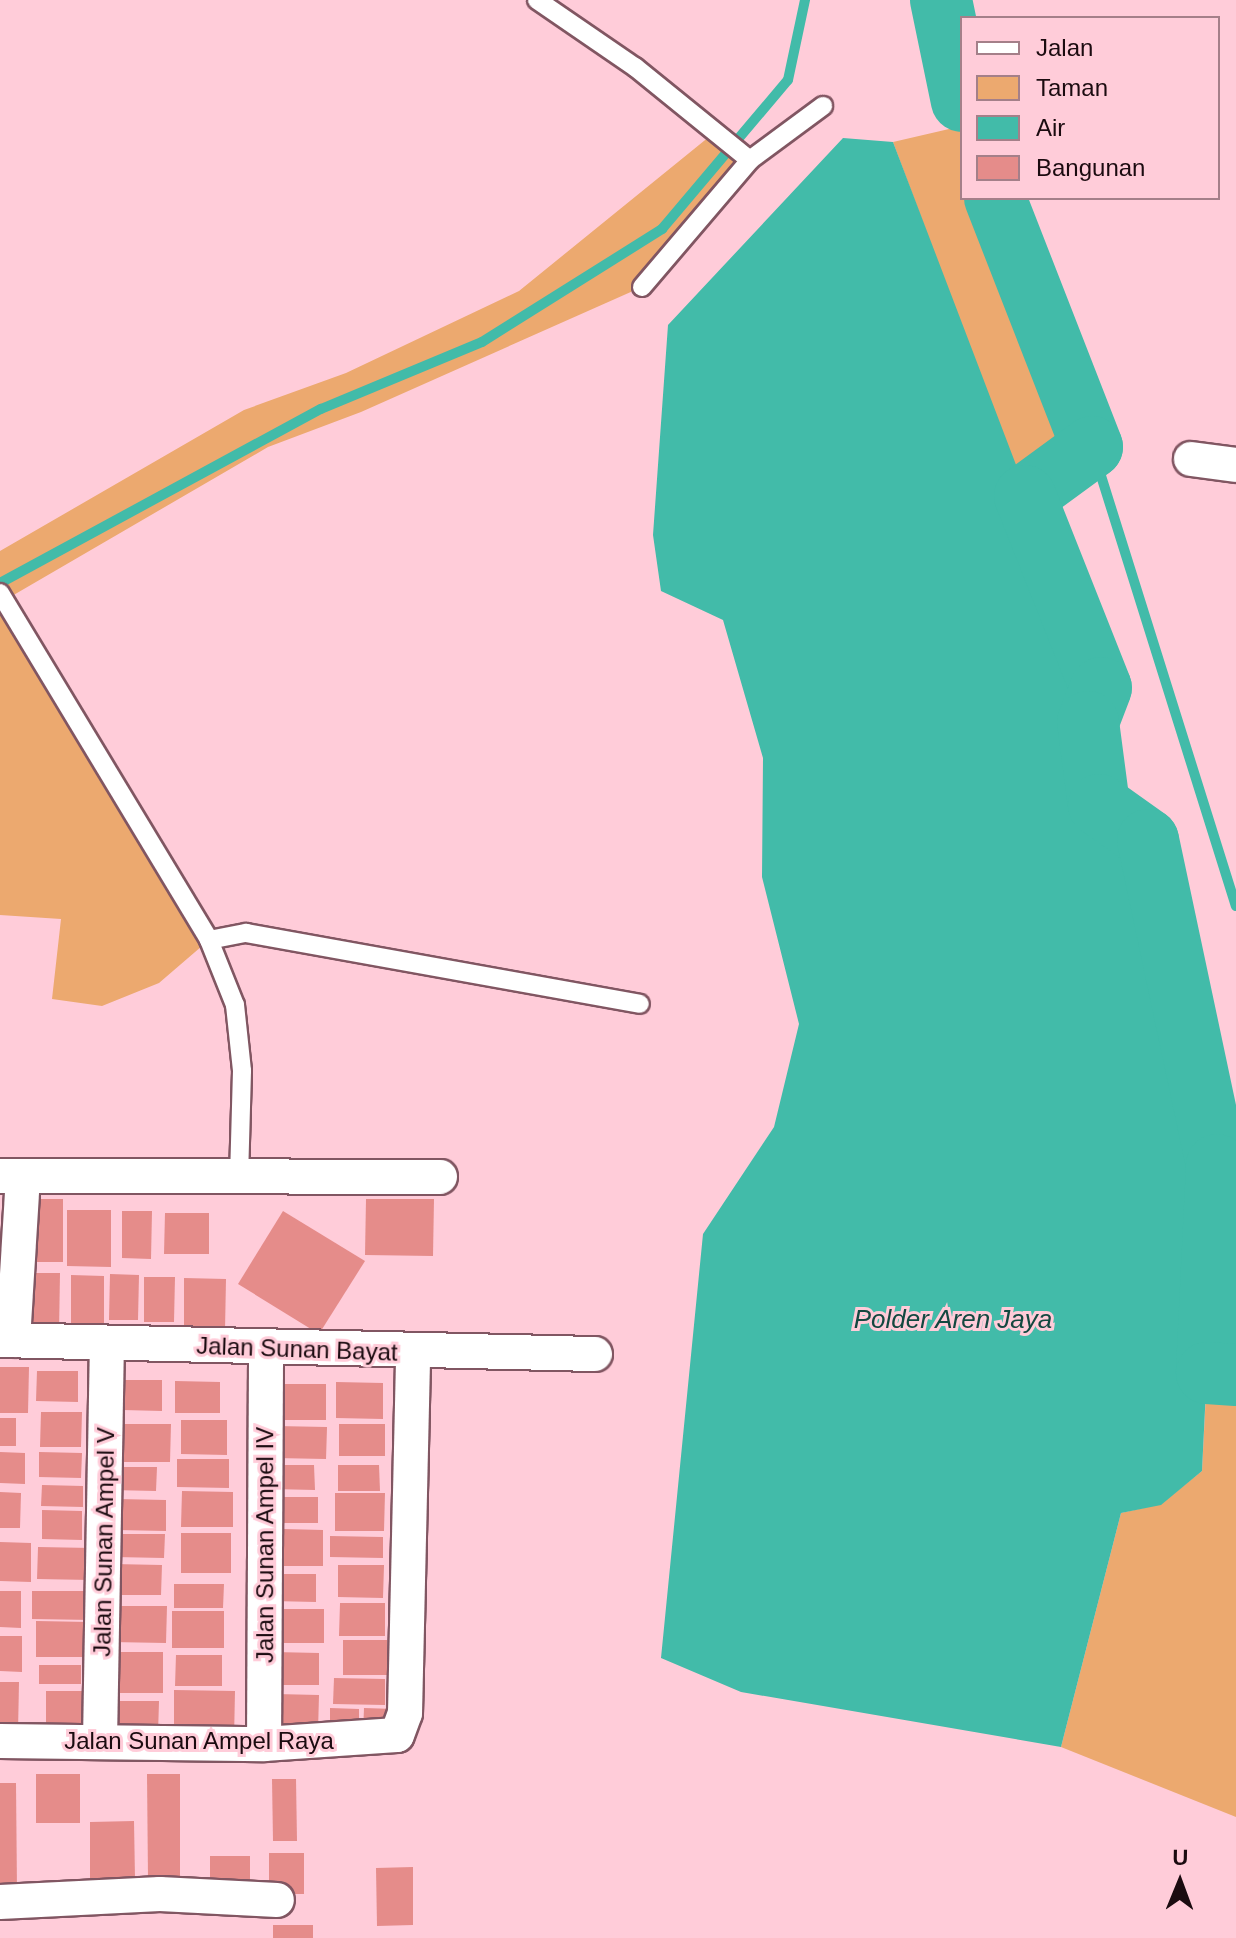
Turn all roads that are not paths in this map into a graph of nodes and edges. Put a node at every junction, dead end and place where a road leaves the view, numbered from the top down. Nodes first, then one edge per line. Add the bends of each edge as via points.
1 (537, 0) edge
2 (823, 106) dead end
3 (744, 156) junction
4 (642, 287) dead end
5 (1191, 459) dead end
6 (1236, 465) edge
7 (2, 596) edge
8 (209, 940) junction
9 (640, 1004) dead end
10 (11, 1176) edge
11 (239, 1177) junction
12 (440, 1177) dead end
13 (7, 1340) edge
14 (107, 1343) junction
15 (266, 1346) junction
16 (413, 1353) junction
17 (595, 1354) dead end
18 (0, 1741) edge
19 (100, 1741) junction
20 (264, 1744) junction
21 (277, 1900) dead end
22 (0, 1902) edge

1 - 3 lane via 656,83
2 - 3 lane
3 - 4 lane
5 - 6 street
7 - 8 lane
8 - 9 lane via 246,933
8 - 11 lane via 235,1005 242,1071
10 - 11 street
10 - 13 street
11 - 12 street
13 - 14 street, Jalan Sunan Bayat
14 - 15 street, Jalan Sunan Bayat
14 - 19 street, Jalan Sunan Ampel V
15 - 16 street, Jalan Sunan Bayat
15 - 20 street, Jalan Sunan Ampel IV
16 - 17 street, Jalan Sunan Bayat
16 - 20 street, Jalan Sunan Ampel Raya via 405,1713 397,1735
18 - 19 street, Jalan Sunan Ampel Raya
19 - 20 street, Jalan Sunan Ampel Raya
21 - 22 street via 160,1894

